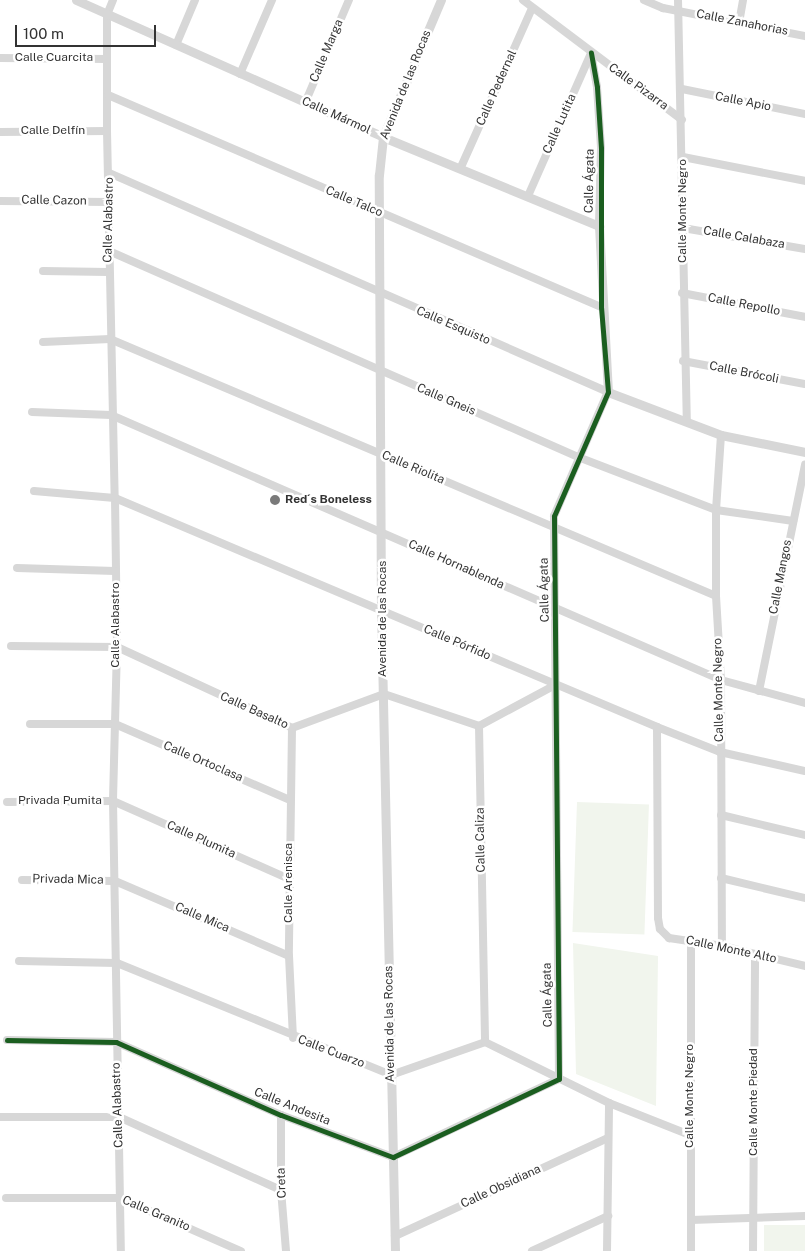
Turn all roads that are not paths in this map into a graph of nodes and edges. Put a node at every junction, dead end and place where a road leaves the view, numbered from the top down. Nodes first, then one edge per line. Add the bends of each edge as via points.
1 (76, 0) edge
2 (113, 0) edge
3 (195, 0) edge
4 (272, 0) edge
5 (349, 0) edge
6 (441, 0) edge
7 (523, 0) edge
8 (644, 0) edge
9 (678, 0) edge
10 (743, 0) edge
11 (532, 8) junction
12 (678, 11) junction
13 (107, 15) junction
14 (739, 23) junction
15 (805, 36) edge
16 (176, 45) junction
17 (591, 53) junction
18 (0, 58) edge
19 (107, 59) junction
20 (240, 74) junction
21 (682, 89) junction
22 (108, 95) junction
23 (305, 103) junction
24 (805, 114) edge
25 (682, 120) junction
26 (107, 131) junction
27 (0, 132) edge
28 (383, 137) junction
29 (683, 157) junction
30 (462, 167) junction
31 (109, 173) junction
32 (805, 180) edge
33 (528, 196) junction
34 (0, 200) edge
35 (109, 202) junction
36 (379, 213) junction
37 (599, 226) junction
38 (683, 228) junction
39 (805, 249) edge
40 (108, 251) junction
41 (42, 271) dead end
42 (108, 272) junction
43 (682, 293) junction
44 (382, 295) junction
45 (601, 307) junction
46 (805, 317) edge
47 (110, 339) junction
48 (43, 342) dead end
49 (683, 361) junction
50 (382, 372) junction
51 (805, 384) edge
52 (608, 392) junction
53 (32, 412) dead end
54 (111, 415) junction
55 (687, 422) junction
56 (721, 435) junction
57 (805, 452) edge
58 (382, 454) junction
59 (578, 457) junction
60 (805, 465) edge
61 (34, 491) dead end
62 (115, 498) junction
63 (716, 510) junction
64 (793, 521) junction
65 (554, 528) junction
66 (383, 533) junction
67 (17, 568) dead end
68 (115, 571) junction
69 (716, 596) junction
70 (556, 608) junction
71 (381, 611) junction
72 (11, 646) dead end
73 (116, 647) junction
74 (720, 680) junction
75 (556, 685) junction
76 (759, 690) junction
77 (384, 694) junction
78 (805, 703) edge
79 (30, 724) dead end
80 (116, 724) junction
81 (479, 726) junction
82 (657, 727) junction
83 (292, 728) junction
84 (720, 752) junction
85 (805, 771) edge
86 (290, 800) junction
87 (113, 801) junction
88 (7, 802) dead end
89 (721, 815) junction
90 (805, 835) edge
91 (721, 878) junction
92 (289, 879) junction
93 (22, 880) dead end
94 (115, 881) junction
95 (805, 898) edge
96 (691, 940) junction
97 (722, 946) junction
98 (755, 954) junction
99 (289, 956) junction
100 (19, 961) dead end
101 (117, 963) junction
102 (805, 966) edge
103 (293, 1038) junction
104 (7, 1040) dead end
105 (116, 1042) junction
106 (485, 1042) junction
107 (391, 1075) junction
108 (559, 1079) junction
109 (609, 1103) junction
110 (281, 1115) junction
111 (0, 1116) edge
112 (119, 1117) junction
113 (690, 1136) junction
114 (608, 1138) junction
115 (393, 1157) junction
116 (282, 1190) junction
117 (6, 1198) dead end
118 (120, 1198) junction
119 (608, 1216) junction
120 (805, 1216) edge
121 (753, 1218) junction
122 (691, 1220) junction
123 (395, 1236) junction
124 (121, 1251) edge
125 (241, 1251) edge
126 (286, 1251) edge
127 (395, 1251) edge
128 (532, 1251) edge
129 (607, 1251) edge
130 (690, 1251) edge
131 (753, 1251) edge

1 - 13 street, Calle Mármol
2 - 13 street, Calle Alabastro
3 - 16 street
4 - 20 street
5 - 23 street, Calle Marga
6 - 28 street, Avenida de las Rocas
7 - 11 street, Calle Pizarra
8 - 12 street, Calle Zanahorias
9 - 12 street, Calle Monte Negro
10 - 14 street
11 - 17 street, Calle Pizarra
11 - 30 street, Calle Pedernal
12 - 14 street, Calle Zanahorias
12 - 21 street, Calle Monte Negro
13 - 16 street, Calle Mármol
13 - 19 street, Calle Alabastro
14 - 15 street, Calle Zanahorias
16 - 20 street, Calle Mármol
17 - 25 street, Calle Pizarra
17 - 33 street, Calle Lutita
17 - 37 street, Calle Ágata via 600,140
18 - 19 street, Calle Cuarcita
19 - 22 street, Calle Alabastro
20 - 23 street, Calle Mármol
21 - 24 street, Calle Apio
21 - 25 street, Calle Monte Negro
22 - 26 street, Calle Alabastro
22 - 36 street, Calle Talco
23 - 28 street, Calle Mármol
25 - 29 street, Calle Monte Negro
26 - 27 street, Calle Delfín
26 - 31 street, Calle Alabastro
28 - 30 street, Calle Mármol
28 - 36 street, Avenida de las Rocas
29 - 32 street
29 - 38 street, Calle Monte Negro
30 - 33 street, Calle Mármol
31 - 35 street, Calle Alabastro
31 - 44 street, Calle Esquisto
33 - 37 street, Calle Mármol
34 - 35 street, Calle Cazon
35 - 40 street, Calle Alabastro
36 - 44 street, Avenida de las Rocas
36 - 45 street, Calle Talco
37 - 45 street, Calle Ágata
38 - 39 street, Calle Calabaza
38 - 43 street, Calle Monte Negro
40 - 42 street, Calle Alabastro
40 - 50 street, Calle Gneis
41 - 42 street
42 - 47 street, Calle Alabastro
43 - 46 street, Calle Repollo
43 - 49 street, Calle Monte Negro
44 - 50 street, Avenida de las Rocas
44 - 52 street, Calle Esquisto
45 - 52 street, Calle Ágata
47 - 48 street
47 - 54 street, Calle Alabastro
47 - 58 street, Calle Riolita
49 - 51 street, Calle Brócoli
49 - 55 street, Calle Monte Negro
50 - 58 street, Avenida de las Rocas
50 - 59 street, Calle Gneis
52 - 55 street, Calle Esquisto
52 - 59 street, Calle Ágata
53 - 54 street
54 - 62 street, Calle Alabastro
54 - 66 street, Calle Hornablenda
55 - 56 street, Calle Esquisto
56 - 57 street, Calle Esquisto
56 - 63 street, Calle Monte Negro
58 - 65 street, Calle Riolita
58 - 66 street, Avenida de las Rocas
59 - 63 street, Calle Gneis
59 - 65 street, Calle Ágata via 556,506
60 - 64 street, Calle Mangos
61 - 62 street, Calle Pórfido
62 - 68 street, Calle Alabastro
62 - 71 street, Calle Pórfido
63 - 64 street, Calle Gneis
63 - 69 street, Calle Monte Negro
64 - 76 street, Calle Mangos
65 - 69 street, Calle Riolita
65 - 70 street, Calle Ágata
66 - 70 street, Calle Hornablenda
66 - 71 street, Avenida de las Rocas
67 - 68 street
68 - 73 street, Calle Alabastro
69 - 74 street, Calle Monte Negro
70 - 74 street, Calle Hornablenda
70 - 75 street, Calle Ágata
71 - 75 street, Calle Pórfido
71 - 77 street, Avenida de las Rocas
72 - 73 street
73 - 80 street, Calle Alabastro
73 - 83 street, Calle Basalto
74 - 76 street, Calle Hornablenda
74 - 84 street, Calle Monte Negro
75 - 81 street
75 - 82 street, Calle Pórfido
75 - 108 street, Calle Ágata
76 - 78 street, Calle Hornablenda
77 - 81 street
77 - 83 street, Calle Basalto
77 - 107 street, Avenida de las Rocas
79 - 80 street
80 - 86 street, Calle Ortoclasa
80 - 87 street, Calle Alabastro
81 - 106 street, Calle Caliza
82 - 84 street, Calle Pórfido
82 - 96 street, Calle Monte Alto via 658,918 660,929 669,938
83 - 86 street, Calle Arenisca
84 - 85 street, Calle Pórfido
84 - 89 street, Calle Monte Negro
86 - 92 street, Calle Arenisca
87 - 88 street, Privada Pumita
87 - 92 street, Calle Plumita
87 - 94 street, Calle Alabastro
89 - 90 street
89 - 91 street, Calle Monte Negro
91 - 95 street
91 - 97 street, Calle Monte Negro
92 - 99 street, Calle Arenisca
93 - 94 street, Privada Mica
94 - 99 street, Calle Mica
94 - 101 street, Calle Alabastro
96 - 97 street, Calle Monte Alto
96 - 113 street, Calle Monte Negro
97 - 98 street, Calle Monte Alto
98 - 102 street, Calle Monte Alto
98 - 121 street, Calle Monte Piedad
99 - 103 street, Calle Arenisca
100 - 101 street, Calle Cuarzo
101 - 103 street, Calle Cuarzo
101 - 105 street, Calle Alabastro
103 - 107 street, Calle Cuarzo
104 - 105 street, Calle Andesita
105 - 110 street, Calle Andesita
105 - 112 street, Calle Alabastro
106 - 107 street
106 - 108 street
107 - 115 street, Avenida de las Rocas
108 - 109 street
108 - 115 street
109 - 113 street
109 - 114 street
110 - 115 street, Calle Andesita
110 - 116 street, Creta
111 - 112 street
112 - 116 street
112 - 118 street, Calle Alabastro
113 - 122 street, Calle Monte Negro
114 - 119 street
114 - 123 street, Calle Obsidiana
115 - 123 street, Avenida de las Rocas
116 - 126 street, Creta
117 - 118 street, Calle Granito
118 - 124 street, Calle Alabastro
118 - 125 street, Calle Granito
119 - 128 street
119 - 129 street
120 - 121 street
121 - 122 street
121 - 131 street, Calle Monte Piedad
122 - 130 street, Calle Monte Negro
123 - 127 street, Avenida de las Rocas

